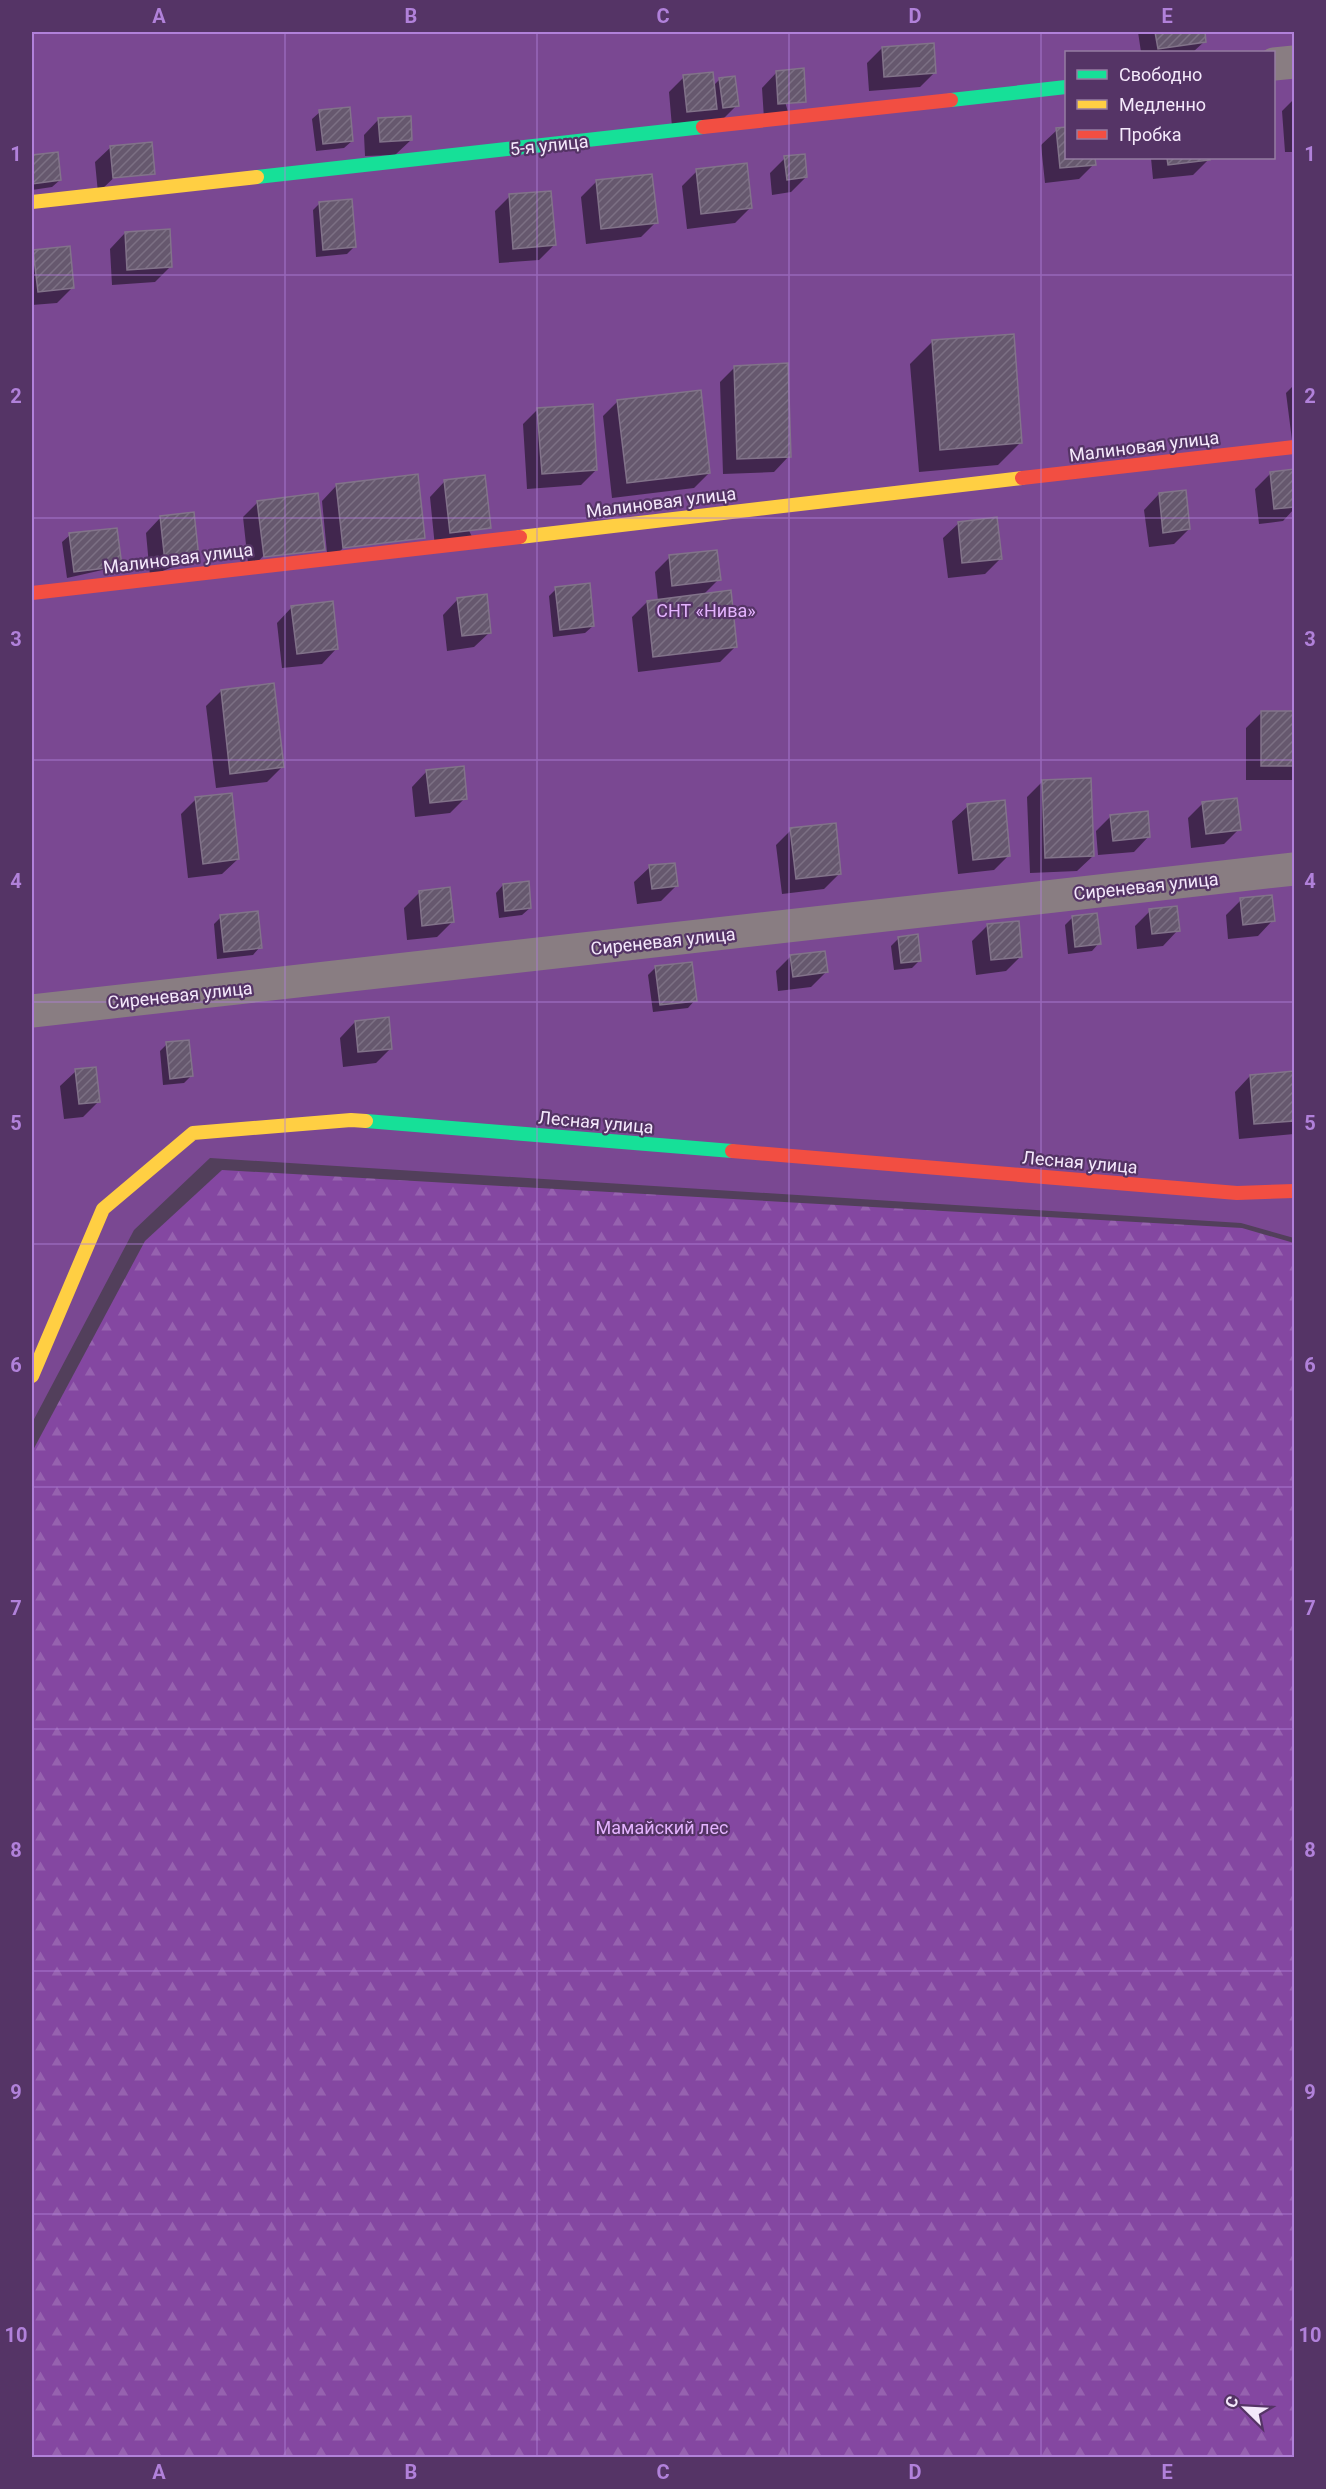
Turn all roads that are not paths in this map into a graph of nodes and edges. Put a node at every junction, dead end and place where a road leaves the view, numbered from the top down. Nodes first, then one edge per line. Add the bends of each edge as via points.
1 (1294, 62) edge
2 (1275, 64) edge
3 (1065, 87) edge
4 (32, 202) edge
5 (1294, 447) edge
6 (32, 592) edge
7 (1294, 869) edge
8 (32, 1011) edge
9 (1294, 1191) edge
10 (32, 1376) edge

1 - 2 street
3 - 4 street, 5-я улица
5 - 6 street, Малиновая улица
7 - 8 street, Сиреневая улица
9 - 10 street, Лесная улица via 1237,1193 351,1120 193,1133 103,1209

